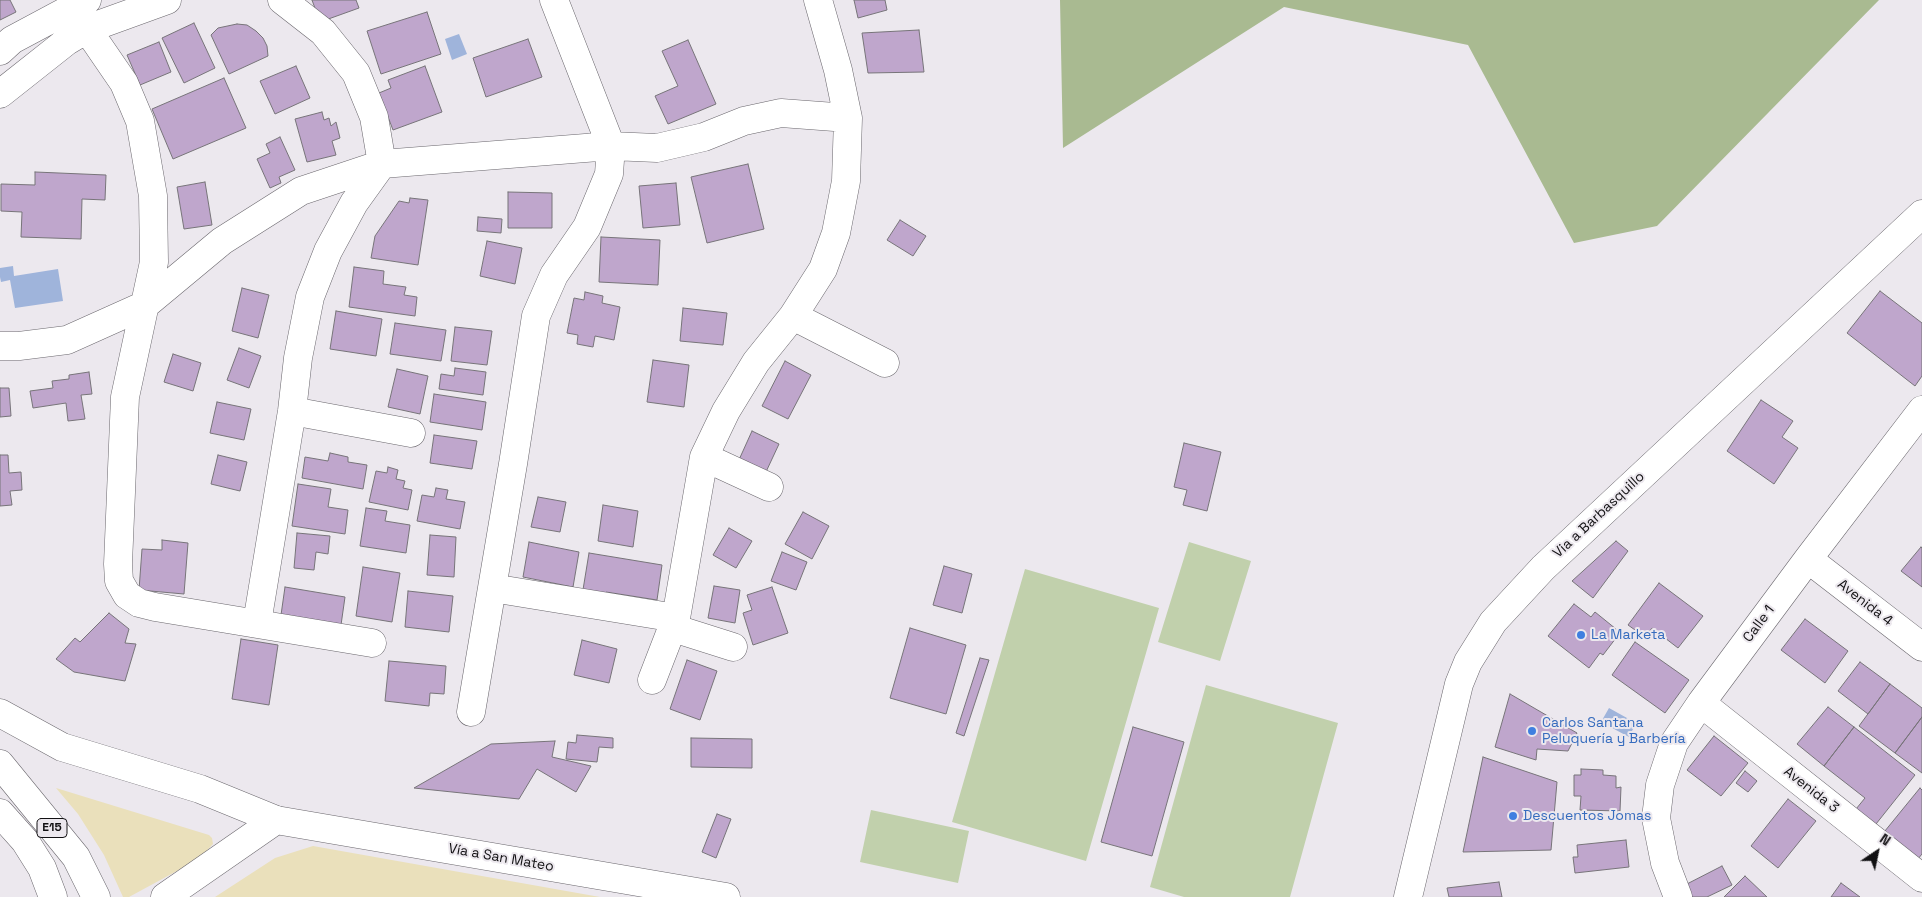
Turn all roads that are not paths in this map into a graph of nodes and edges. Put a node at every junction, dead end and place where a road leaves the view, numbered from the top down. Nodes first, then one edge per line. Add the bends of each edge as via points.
1 (168, 0) edge
2 (282, 0) edge
3 (554, 0) edge
4 (818, 0) edge
5 (77, 4) edge
6 (87, 29) junction
7 (0, 51) edge
8 (0, 94) edge
9 (848, 118) junction
10 (611, 146) junction
11 (382, 164) junction
12 (1922, 214) edge
13 (145, 305) junction
14 (792, 316) junction
15 (0, 346) edge
16 (885, 363) dead end
17 (1922, 410) edge
18 (292, 411) junction
19 (411, 433) dead end
20 (704, 457) junction
21 (769, 487) dead end
22 (1808, 559) junction
23 (492, 588) junction
24 (257, 623) junction
25 (675, 623) junction
26 (372, 642) dead end
27 (733, 646) dead end
28 (1922, 647) edge
29 (652, 680) dead end
30 (1701, 703) junction
31 (471, 712) dead end
32 (0, 713) edge
33 (0, 764) edge
34 (0, 812) edge
35 (276, 820) junction
36 (1922, 878) edge
37 (53, 897) edge
38 (96, 897) edge
39 (165, 897) edge
40 (726, 897) edge
41 (1408, 897) edge
42 (1678, 897) edge

1 - 6 main road
2 - 11 main road via 323,32 356,73 374,117
3 - 10 main road
4 - 9 main road
5 - 6 main road
5 - 7 main road via 12,40
6 - 8 main road
6 - 13 main road via 124,83 140,121 153,196 154,262
9 - 10 main road via 781,114 744,121 704,137 657,148
9 - 14 main road via 846,181 836,233 823,268
10 - 11 main road
10 - 23 main road via 609,174 587,226 554,275 536,316
11 - 13 main road via 301,191 222,242
11 - 18 main road via 328,251 310,297
12 - 41 main road, Via a Barbasquillo via 1543,568 1493,622 1468,662 1459,684
13 - 15 main road via 67,340
13 - 24 main road via 125,397 120,581 127,595 139,603
14 - 16 main road
14 - 20 main road via 756,362 726,411
17 - 22 main road, Calle 1
18 - 19 main road
18 - 24 main road
20 - 21 main road
20 - 25 main road
22 - 28 main road, Avenida 4
22 - 30 main road, Calle 1
23 - 25 main road
23 - 31 main road
24 - 26 main road
25 - 27 main road
25 - 29 main road
30 - 36 main road, Avenida 3
30 - 42 main road, Calle 1 via 1674,743 1660,785 1656,818 1665,863
32 - 35 main road, Vía a San Mateo via 62,747 200,788
33 - 38 main road, E15 via 76,858
34 - 37 main road, E15 via 25,841 42,868
35 - 39 main road
35 - 40 main road, Vía a San Mateo

